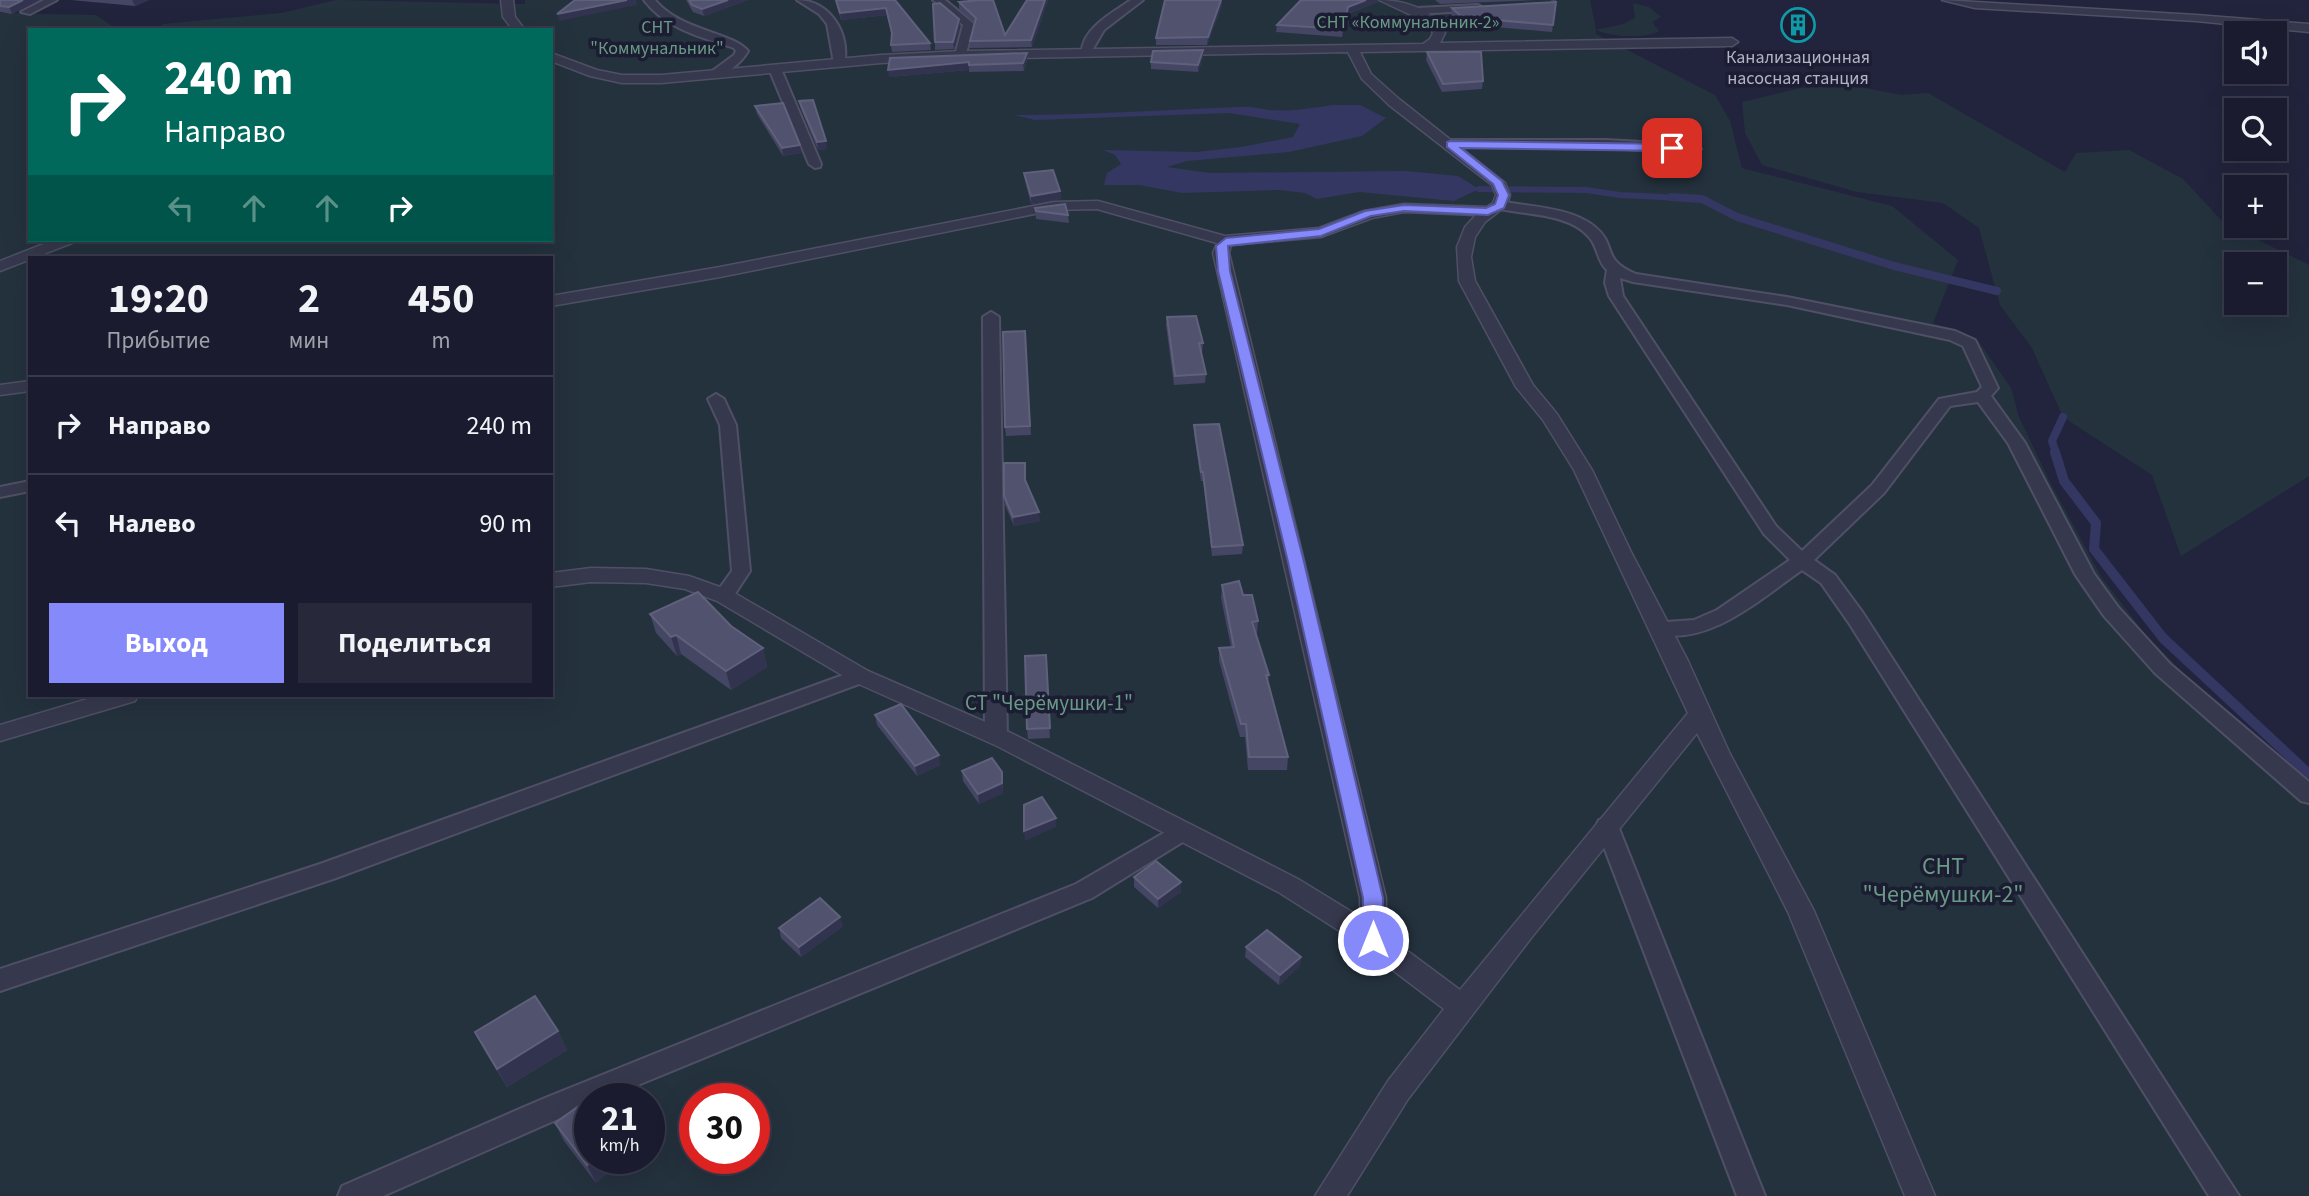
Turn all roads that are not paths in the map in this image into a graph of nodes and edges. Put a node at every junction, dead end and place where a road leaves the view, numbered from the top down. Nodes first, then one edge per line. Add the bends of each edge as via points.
1 (52, 0) edge
2 (507, 0) edge
3 (649, 0) edge
4 (802, 0) edge
5 (938, 0) edge
6 (1138, 0) edge
7 (1385, 0) edge
8 (1948, 0) edge
9 (1496, 8) edge
10 (1416, 11) junction
11 (26, 12) dead end
12 (517, 28) edge
13 (2309, 28) edge
14 (1732, 42) dead end
15 (1352, 49) junction
16 (1422, 49) junction
17 (1086, 52) junction
18 (961, 55) junction
19 (553, 58) edge
20 (840, 63) junction
21 (775, 69) junction
22 (715, 75) junction
23 (1450, 144) junction
24 (1695, 149) dead end
25 (816, 164) dead end
26 (1494, 208) junction
27 (1226, 241) junction
28 (62, 242) edge
29 (0, 266) edge
30 (1614, 271) junction
31 (553, 301) edge
32 (991, 317) dead end
33 (28, 386) edge
34 (0, 391) edge
35 (1982, 396) junction
36 (716, 399) dead end
37 (28, 486) edge
38 (0, 492) edge
39 (1802, 561) junction
40 (553, 580) edge
41 (724, 596) junction
42 (1660, 628) junction
43 (860, 676) junction
44 (120, 697) edge
45 (1700, 714) junction
46 (0, 733) edge
47 (996, 736) junction
48 (2309, 795) edge
49 (1607, 827) junction
50 (1181, 832) junction
51 (1373, 940) junction
52 (0, 980) edge
53 (1462, 1007) junction
54 (352, 1196) edge
55 (1330, 1196) edge
56 (1751, 1196) edge
57 (1920, 1196) edge
58 (2225, 1196) edge

1 - 11 lane
2 - 12 street via 509,17
3 - 22 lane via 671,20 738,46 742,51 738,57
4 - 20 lane via 828,14
5 - 18 lane via 969,24
6 - 17 lane via 1093,34
7 - 10 street
8 - 13 street via 2000,7 2195,14
9 - 10 lane
10 - 16 street via 1435,24 1438,35
14 - 16 street
15 - 16 street
15 - 17 street
15 - 23 street via 1366,76
17 - 18 street
18 - 20 street
19 - 22 street via 622,79
20 - 21 street
21 - 22 street
21 - 25 lane
23 - 24 lane
23 - 26 street via 1498,183 1503,195
26 - 27 street via 1404,208 1368,214 1321,232
26 - 30 lane via 1574,221 1588,228
26 - 42 street via 1472,227 1463,245 1467,281 1525,387 1551,418 1583,470
27 - 31 street via 1098,205 1054,206
27 - 51 street via 1221,253 1224,271 1373,898
28 - 29 street
30 - 35 lane via 1668,285 1787,301 1955,336 1970,343 1990,388
30 - 39 lane via 1616,296 1710,442 1770,530
32 - 47 lane
33 - 34 street
35 - 39 lane via 1945,402 1878,489
35 - 48 lane via 1996,411 2088,579 2129,633 2170,678
36 - 41 lane via 728,425 741,571
37 - 38 lane
39 - 42 lane via 1724,615 1696,626
39 - 58 lane via 1828,579 1856,618
40 - 41 street via 646,576 689,583
41 - 43 street
42 - 45 street
43 - 47 street
43 - 52 lane via 328,871
44 - 46 street
45 - 49 street
45 - 57 street via 1801,911
47 - 50 street
49 - 53 street
49 - 56 lane
50 - 51 street via 1289,886
50 - 54 lane via 1084,891 554,1107
51 - 53 street
53 - 55 street via 1398,1090

